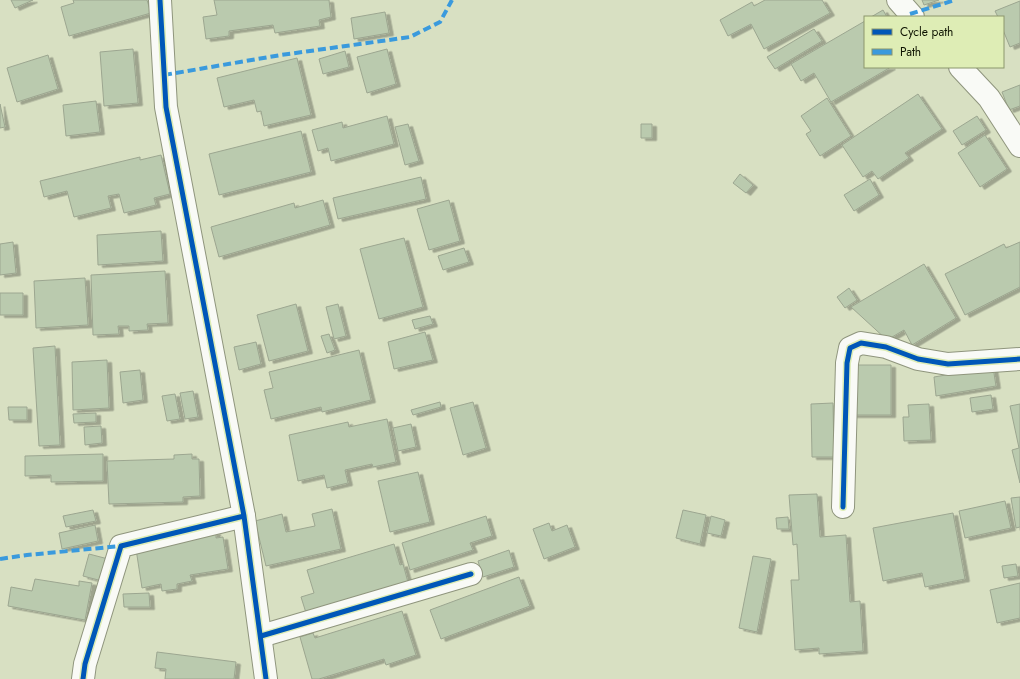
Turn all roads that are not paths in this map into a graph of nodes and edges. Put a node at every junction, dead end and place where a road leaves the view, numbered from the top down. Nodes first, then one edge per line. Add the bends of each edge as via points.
1 (160, 0) edge
2 (898, 0) edge
3 (912, 16) edge
4 (961, 68) edge
5 (1020, 146) edge
6 (1020, 359) edge
7 (843, 507) dead end
8 (244, 516) junction
9 (471, 574) dead end
10 (260, 636) junction
11 (83, 679) edge
12 (266, 679) edge

1 - 8 street via 166,107
2 - 3 street
4 - 5 street via 989,98
6 - 7 street via 948,364 918,359 862,343 850,348 847,363
8 - 10 street
8 - 11 street via 121,546 85,664
9 - 10 street
10 - 12 street

